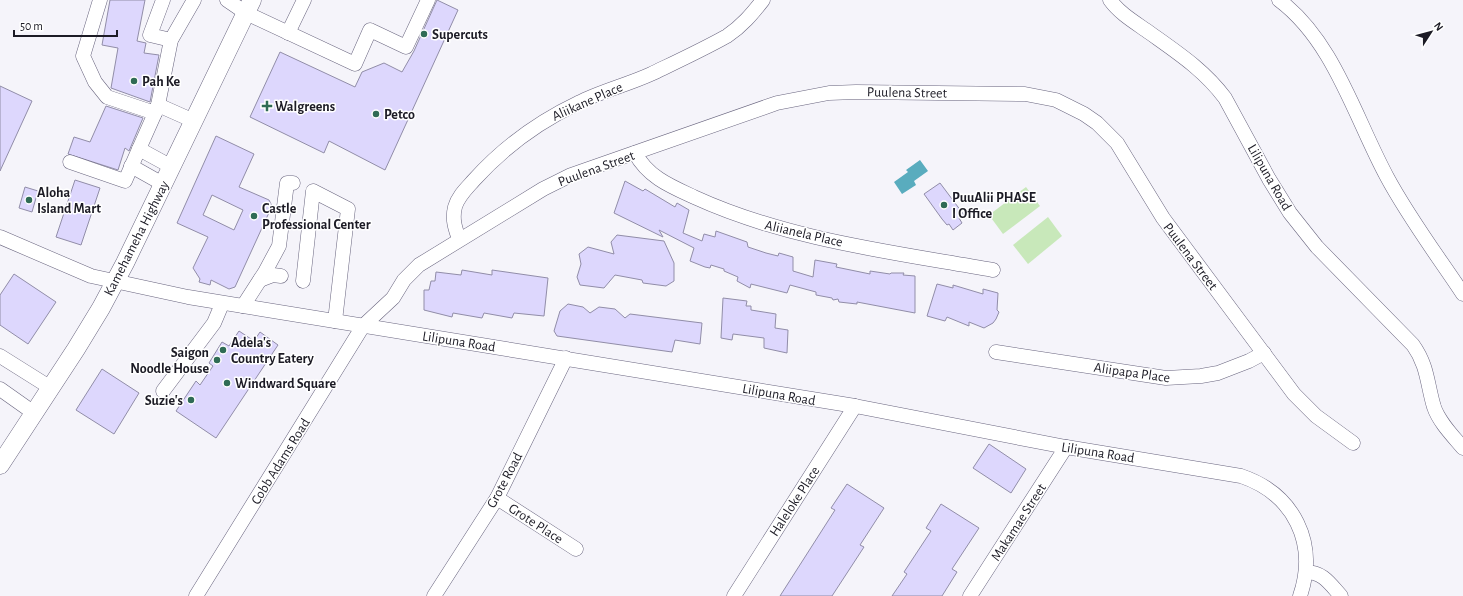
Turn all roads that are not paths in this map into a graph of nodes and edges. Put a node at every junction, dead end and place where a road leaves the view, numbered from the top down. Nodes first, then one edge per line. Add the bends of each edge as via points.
1 (100, 0) edge
2 (163, 0) edge
3 (194, 0) edge
4 (227, 0) edge
5 (304, 0) edge
6 (428, 0) edge
7 (763, 0) edge
8 (1110, 0) edge
9 (1278, 0) edge
10 (249, 6) edge
11 (288, 32) junction
12 (171, 40) junction
13 (156, 109) junction
14 (194, 122) junction
15 (139, 149) junction
16 (635, 153) junction
17 (70, 162) dead end
18 (131, 166) junction
19 (172, 167) junction
20 (293, 183) dead end
21 (163, 184) junction
22 (0, 237) edge
23 (459, 239) junction
24 (993, 270) dead end
25 (281, 276) dead end
26 (260, 280) junction
27 (115, 281) junction
28 (303, 281) dead end
29 (1463, 294) edge
30 (222, 304) junction
31 (243, 306) junction
32 (335, 321) junction
33 (364, 326) junction
34 (996, 352) dead end
35 (1264, 353) junction
36 (0, 356) edge
37 (566, 358) junction
38 (51, 388) junction
39 (0, 389) edge
40 (163, 391) dead end
41 (855, 406) junction
42 (34, 413) junction
43 (1354, 443) dead end
44 (1066, 447) junction
45 (1463, 448) edge
46 (3, 455) edge
47 (497, 498) junction
48 (576, 549) dead end
49 (1306, 572) junction
50 (196, 596) edge
51 (434, 596) edge
52 (734, 596) edge
53 (970, 596) edge
54 (1300, 596) edge
55 (1341, 596) edge

1 - 13 street via 83,56 94,82 107,96
2 - 12 street via 150,34
3 - 12 street
4 - 10 street
5 - 11 street
6 - 11 street via 406,47 370,30 355,64
7 - 23 street, Aliikane Place via 743,24 725,36 649,74 561,111 510,145 479,174 458,200 453,215
8 - 45 street, Lilipuna Road via 1122,13 1192,63 1216,85 1290,213 1317,247 1413,345 1428,375 1434,409
9 - 29 street via 1305,24 1320,43 1387,178
10 - 11 street
10 - 14 main road, Kamehameha Highway
12 - 13 street
13 - 14 street
13 - 15 street
14 - 19 main road, Kamehameha Highway
15 - 18 street
15 - 19 street
16 - 23 street, Puulena Street via 557,182
16 - 24 street, Aliianela Place via 642,165 664,182 716,207 762,224 808,237
16 - 35 street, Puulena Street via 754,110 829,93 1025,94 1056,100 1097,123 1117,143 1162,218
17 - 18 street via 125,181
18 - 21 street
19 - 21 main road, Kamehameha Highway
20 - 26 street via 288,183 279,246
21 - 27 main road, Kamehameha Highway
22 - 27 street, Lilipuna Road via 91,276
23 - 33 street, Puulena Street via 419,265 404,280 393,298
25 - 26 street via 273,275
26 - 31 street
27 - 30 street, Lilipuna Road
27 - 38 main road, Kamehameha Highway
28 - 32 street via 313,191 348,209
30 - 31 street, Lilipuna Road
30 - 40 street via 214,323
31 - 32 street, Lilipuna Road
32 - 33 street, Lilipuna Road
33 - 37 street, Lilipuna Road
33 - 50 street, Cobb Adams Road
34 - 35 street, Aliipapa Place via 1166,378 1218,373
35 - 43 street, Puulena Street via 1304,405
36 - 38 street
37 - 41 street, Lilipuna Road
37 - 47 street, Grote Road
38 - 42 main road, Kamehameha Highway
39 - 42 street
41 - 44 street, Lilipuna Road
41 - 52 street, Haleloke Place
42 - 46 main road, Kamehameha Highway
44 - 49 street, Lilipuna Road via 1252,480 1282,500 1296,521 1305,546
44 - 53 street, Makamae Street
47 - 48 street, Grote Place
47 - 51 street, Grote Road
49 - 54 street, Lilipuna Road
49 - 55 street via 1324,577

